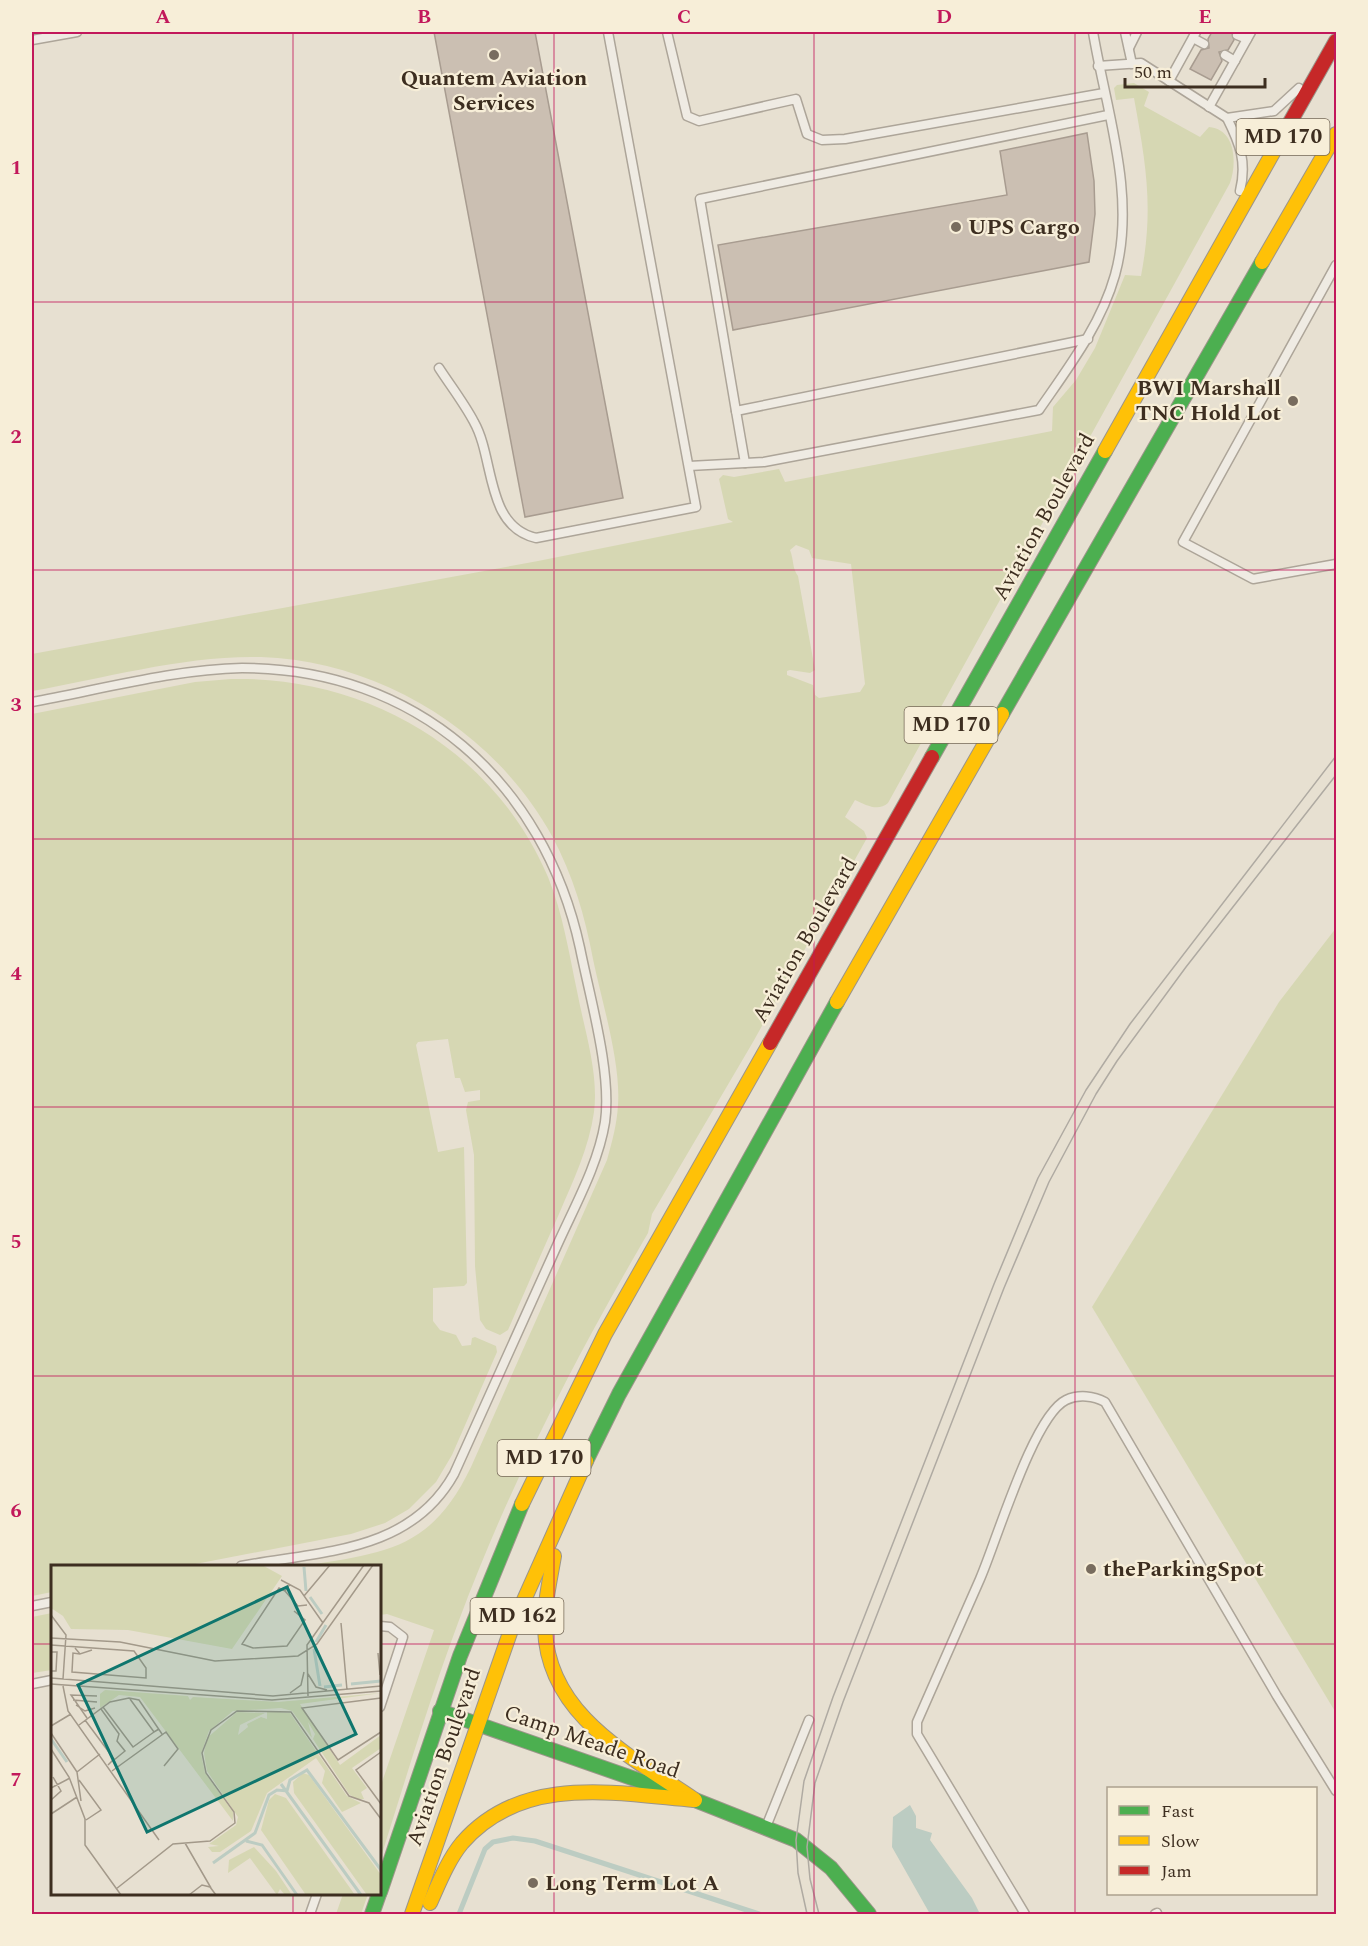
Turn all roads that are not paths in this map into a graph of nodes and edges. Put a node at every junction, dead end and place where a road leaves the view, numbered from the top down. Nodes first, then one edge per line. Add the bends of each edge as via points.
1 (77, 32) edge
2 (608, 32) edge
3 (668, 32) edge
4 (1093, 32) edge
5 (1125, 32) edge
6 (1137, 32) edge
7 (1237, 34) dead end
8 (1194, 35) edge
9 (1249, 35) edge
10 (32, 40) edge
11 (1336, 41) edge
12 (1204, 44) dead end
13 (1129, 48) junction
14 (1225, 55) dead end
15 (1235, 61) junction
16 (1132, 64) junction
17 (1098, 66) junction
18 (1322, 68) junction
19 (1169, 81) junction
20 (1104, 93) junction
21 (1209, 107) junction
22 (1108, 115) junction
23 (1227, 118) junction
24 (1336, 134) edge
25 (1229, 233) junction
26 (1336, 265) edge
27 (1088, 339) junction
28 (439, 368) dead end
29 (736, 411) junction
30 (745, 463) junction
31 (689, 466) junction
32 (1336, 564) edge
33 (32, 702) edge
34 (562, 1510) junction
35 (246, 1565) edge
36 (51, 1602) edge
37 (32, 1606) edge
38 (381, 1626) edge
39 (51, 1680) edge
40 (32, 1684) edge
41 (381, 1704) edge
42 (440, 1711) junction
43 (810, 1720) dead end
44 (476, 1724) junction
45 (1336, 1791) edge
46 (695, 1800) junction
47 (766, 1827) junction
48 (381, 1887) edge
49 (316, 1895) edge
50 (378, 1895) edge
51 (310, 1914) edge
52 (372, 1914) edge
53 (412, 1914) edge
54 (424, 1914) edge
55 (868, 1914) edge
56 (1025, 1914) edge

1 - 10 lane
2 - 31 lane
3 - 20 lane via 687,116 699,121 796,99 807,134 822,140
4 - 17 lane
5 - 13 lane
6 - 13 lane
7 - 9 lane
8 - 12 lane
8 - 19 lane
9 - 15 lane
11 - 18 main road, Aviation Boulevard / MD 170
13 - 16 lane
14 - 15 lane
15 - 21 lane
16 - 17 lane
16 - 19 lane via 1141,63
17 - 20 lane
18 - 23 lane via 1274,111
18 - 25 main road, Aviation Boulevard / MD 170
19 - 21 lane
20 - 22 lane
21 - 23 lane
22 - 27 lane via 1122,185 1122,237 1115,276
22 - 29 lane via 700,199
23 - 25 lane via 1241,145 1244,172
24 - 34 main road, Aviation Boulevard / MD 170 via 780,1101 619,1394
25 - 42 main road, Aviation Boulevard / MD 170 via 627,1296 523,1500
26 - 32 lane via 1183,542 1253,579
27 - 29 lane
27 - 30 lane via 1039,410
28 - 31 lane via 475,422 499,508 523,535 536,538 696,507
29 - 30 lane
30 - 31 lane
33 - 35 lane via 207,670 241,668 307,673 371,692 430,722 471,753 505,788 551,858 577,937 604,1070 602,1136 578,1199 454,1474 437,1501 397,1532 353,1545
34 - 44 main road, Aviation Boulevard / MD 162
34 - 46 main road, MD 170 via 545,1618 546,1642 560,1686 588,1723
36 - 37 lane
38 - 41 lane via 390,1627 403,1637
39 - 40 lane
42 - 44 main road, Camp Meade Road / MD 170
42 - 48 main road, Aviation Boulevard
43 - 47 lane
44 - 46 main road, Camp Meade Road / MD 170
44 - 53 main road, Aviation Boulevard / MD 162
45 - 56 lane via 1105,1402 1093,1395 1066,1400 1051,1414 1024,1464 981,1577 917,1722 917,1734
46 - 47 main road, MD 170
46 - 54 main road via 558,1791 502,1808 479,1824 461,1844
47 - 55 main road, MD 170 via 807,1846
49 - 51 lane
50 - 52 main road, Aviation Boulevard

